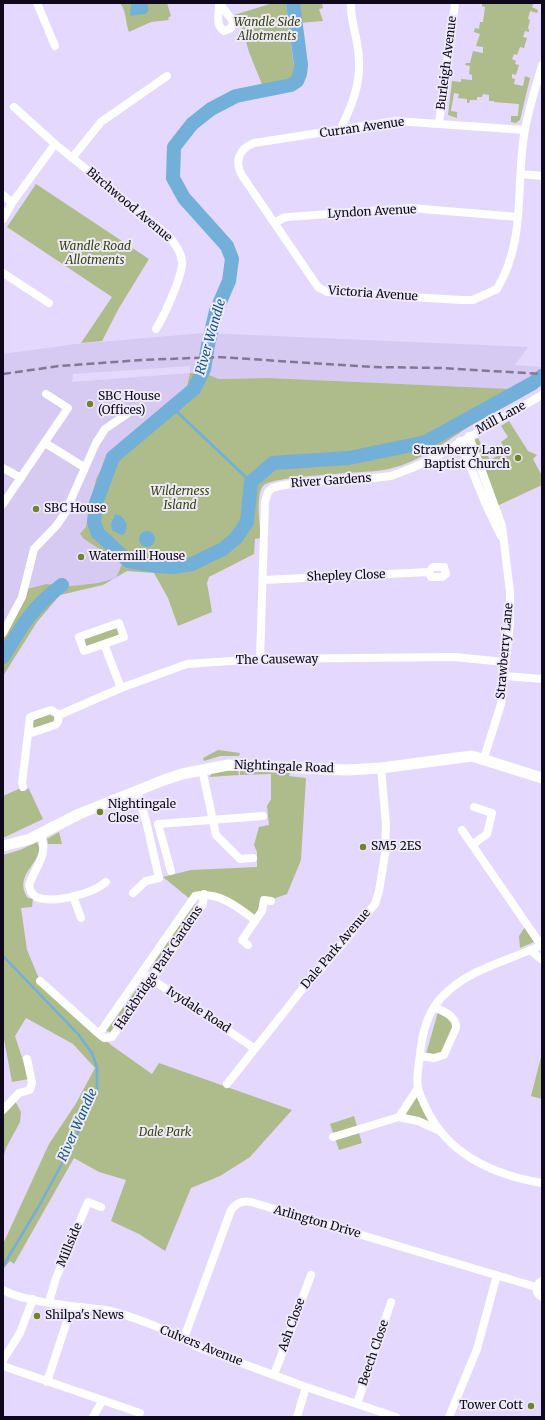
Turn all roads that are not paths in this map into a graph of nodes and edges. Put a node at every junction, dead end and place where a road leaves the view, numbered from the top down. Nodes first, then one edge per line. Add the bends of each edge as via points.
1 (37, 3) edge
2 (351, 3) edge
3 (455, 3) edge
4 (55, 46) dead end
5 (542, 65) edge
6 (167, 76) dead end
7 (14, 107) dead end
8 (348, 113) junction
9 (439, 123) junction
10 (358, 127) junction
11 (342, 129) junction
12 (525, 130) junction
13 (55, 144) junction
14 (248, 146) joint
15 (72, 158) junction
16 (521, 174) junction
17 (542, 176) edge
18 (3, 195) edge
19 (12, 203) junction
20 (518, 217) junction
21 (3, 219) edge
22 (275, 223) junction
23 (3, 273) edge
24 (49, 303) dead end
25 (156, 329) dead end
26 (46, 394) dead end
27 (542, 395) edge
28 (134, 409) dead end
29 (469, 436) junction
30 (460, 441) junction
31 (45, 443) junction
32 (84, 467) junction
33 (3, 468) edge
34 (21, 478) junction
35 (3, 504) edge
36 (504, 542) junction
37 (429, 572) dead end
38 (263, 580) junction
39 (3, 633) edge
40 (104, 644) junction
41 (260, 660) junction
42 (505, 662) junction
43 (505, 676) junction
44 (542, 679) edge
45 (121, 688) junction
46 (59, 715) junction
47 (28, 734) junction
48 (484, 758) junction
49 (381, 768) junction
50 (202, 769) junction
51 (542, 778) edge
52 (23, 787) dead end
53 (137, 791) junction
54 (474, 807) dead end
55 (263, 816) dead end
56 (212, 819) junction
57 (462, 830) dead end
58 (40, 834) junction
59 (8, 845) edge
60 (472, 845) junction
61 (253, 858) dead end
62 (171, 871) dead end
63 (106, 882) dead end
64 (133, 893) dead end
65 (204, 894) junction
66 (73, 896) junction
67 (271, 901) dead end
68 (81, 918) dead end
69 (255, 920) junction
70 (248, 945) dead end
71 (542, 945) edge
72 (530, 950) junction
73 (542, 960) edge
74 (142, 973) junction
75 (151, 979) junction
76 (40, 981) dead end
77 (434, 1007) junction
78 (99, 1034) junction
79 (254, 1048) junction
80 (420, 1056) junction
81 (27, 1059) dead end
82 (227, 1084) dead end
83 (418, 1088) junction
84 (3, 1110) edge
85 (399, 1117) junction
86 (438, 1130) junction
87 (333, 1137) dead end
88 (542, 1183) edge
89 (101, 1207) dead end
90 (311, 1275) dead end
91 (497, 1275) junction
92 (539, 1284) edge
93 (3, 1290) edge
94 (542, 1297) edge
95 (33, 1298) junction
96 (49, 1302) junction
97 (391, 1302) dead end
98 (72, 1306) junction
99 (184, 1338) junction
100 (3, 1360) edge
101 (3, 1366) edge
102 (274, 1375) junction
103 (47, 1382) junction
104 (306, 1387) junction
105 (102, 1401) junction
106 (357, 1404) junction
107 (140, 1413) dead end
108 (93, 1417) edge
109 (297, 1417) edge
110 (395, 1417) edge
111 (450, 1417) edge

1 - 4 street
2 - 8 street via 358,45 359,74 358,86
3 - 9 street, Burleigh Avenue
5 - 12 street, Victoria Avenue
6 - 15 street via 101,122
7 - 13 street, Birchwood Avenue
8 - 10 street
8 - 11 street
9 - 10 street, Curran Avenue via 396,121
9 - 12 street, Curran Avenue
10 - 11 street, Curran Avenue
11 - 14 street, Curran Avenue
12 - 16 street, Victoria Avenue
13 - 15 street, Birchwood Avenue
13 - 19 street
14 - 22 street, Victoria Avenue via 240,155 238,166
15 - 25 street, Birchwood Avenue via 168,235 177,246 182,261 181,272
16 - 17 street
16 - 20 street, Victoria Avenue
18 - 19 street
19 - 21 street
20 - 22 street, Lyndon Avenue via 398,208 288,217
20 - 22 street, Victoria Avenue via 512,258 497,289 473,300 327,292 318,287
23 - 24 street
26 - 31 street via 68,408
27 - 29 street, Mill Lane
28 - 32 street via 105,429
29 - 30 street, Mill Lane
29 - 36 street, Strawberry Lane via 502,526
30 - 36 street, Strawberry Lane
30 - 38 street, River Gardens via 432,459 391,476 304,482 272,488 265,502
31 - 32 street
31 - 34 street
32 - 39 street via 65,513 57,526 34,549 24,590
33 - 34 street
34 - 35 street
36 - 42 street, Strawberry Lane via 510,606
37 - 38 street, Shepley Close
38 - 41 street, River Gardens
40 - 40 street via 84,651 79,637 119,623 124,636
40 - 45 street
41 - 42 street, The Causeway via 454,657
41 - 45 street, The Causeway via 187,664
42 - 43 street, Strawberry Lane
43 - 44 street
43 - 48 street, Strawberry Lane via 501,704
45 - 46 street, The Causeway
46 - 47 street, The Causeway via 55,725
46 - 47 street, The Causeway via 51,710 30,717
47 - 52 street, The Causeway
48 - 49 main road, Nightingale Road via 472,756
48 - 51 main road, Nightingale Road
49 - 50 main road, Nightingale Road via 310,770 238,764
49 - 79 street, Dale Park Avenue via 386,826 378,897 352,933
50 - 53 main road, Nightingale Road
50 - 56 street via 208,788
53 - 58 main road, Nightingale Road via 78,814
53 - 64 street via 159,878 146,882
54 - 60 street via 492,813 487,834
55 - 56 street
56 - 61 street via 216,835 240,859
56 - 62 street via 158,824
57 - 60 street
58 - 59 main road, Nightingale Road
58 - 66 street via 44,849 30,883 32,892 41,898
60 - 71 street
63 - 66 street
65 - 69 street via 224,899
65 - 74 street, Hackbridge Park Gardens via 195,896
65 - 75 street, Hackbridge Park Gardens via 203,904
66 - 68 street
67 - 69 street via 264,900 262,911
69 - 70 street via 242,940
71 - 72 street
72 - 73 street
72 - 77 street via 470,975 449,990
74 - 75 street, Ivydale Road
74 - 78 street, Hackbridge Park Gardens
75 - 78 street, Hackbridge Park Gardens via 112,1037 104,1038
75 - 79 street, Ivydale Road
76 - 78 street, Hackbridge Park Gardens
77 - 80 street via 424,1033
77 - 80 street via 454,1020 456,1028 444,1055 434,1058
79 - 82 street, Dale Park Avenue
80 - 83 street
81 - 84 street via 32,1082 30,1090 19,1094
83 - 85 street
83 - 86 street
85 - 86 street via 418,1121
85 - 87 street
86 - 88 street via 466,1156 482,1165
89 - 96 street, Millside via 88,1202 52,1287
90 - 102 street, Ash Close
91 - 92 street, Arlington Drive
91 - 99 street, Arlington Drive via 251,1202 242,1202 234,1206 228,1216
91 - 111 street via 477,1349
92 - 94 street via 536,1292
93 - 95 street, Culvers Avenue
95 - 96 street, Culvers Avenue
95 - 100 street via 20,1332
96 - 98 street, Culvers Avenue
97 - 106 street, Beech Close
98 - 99 street, Culvers Avenue via 113,1312
98 - 103 street
99 - 102 street, Culvers Avenue via 195,1346
101 - 103 street
102 - 104 street, Culvers Avenue
103 - 105 street
104 - 106 street, Culvers Avenue
104 - 109 street
105 - 107 street
105 - 108 street
106 - 110 street, Culvers Avenue

